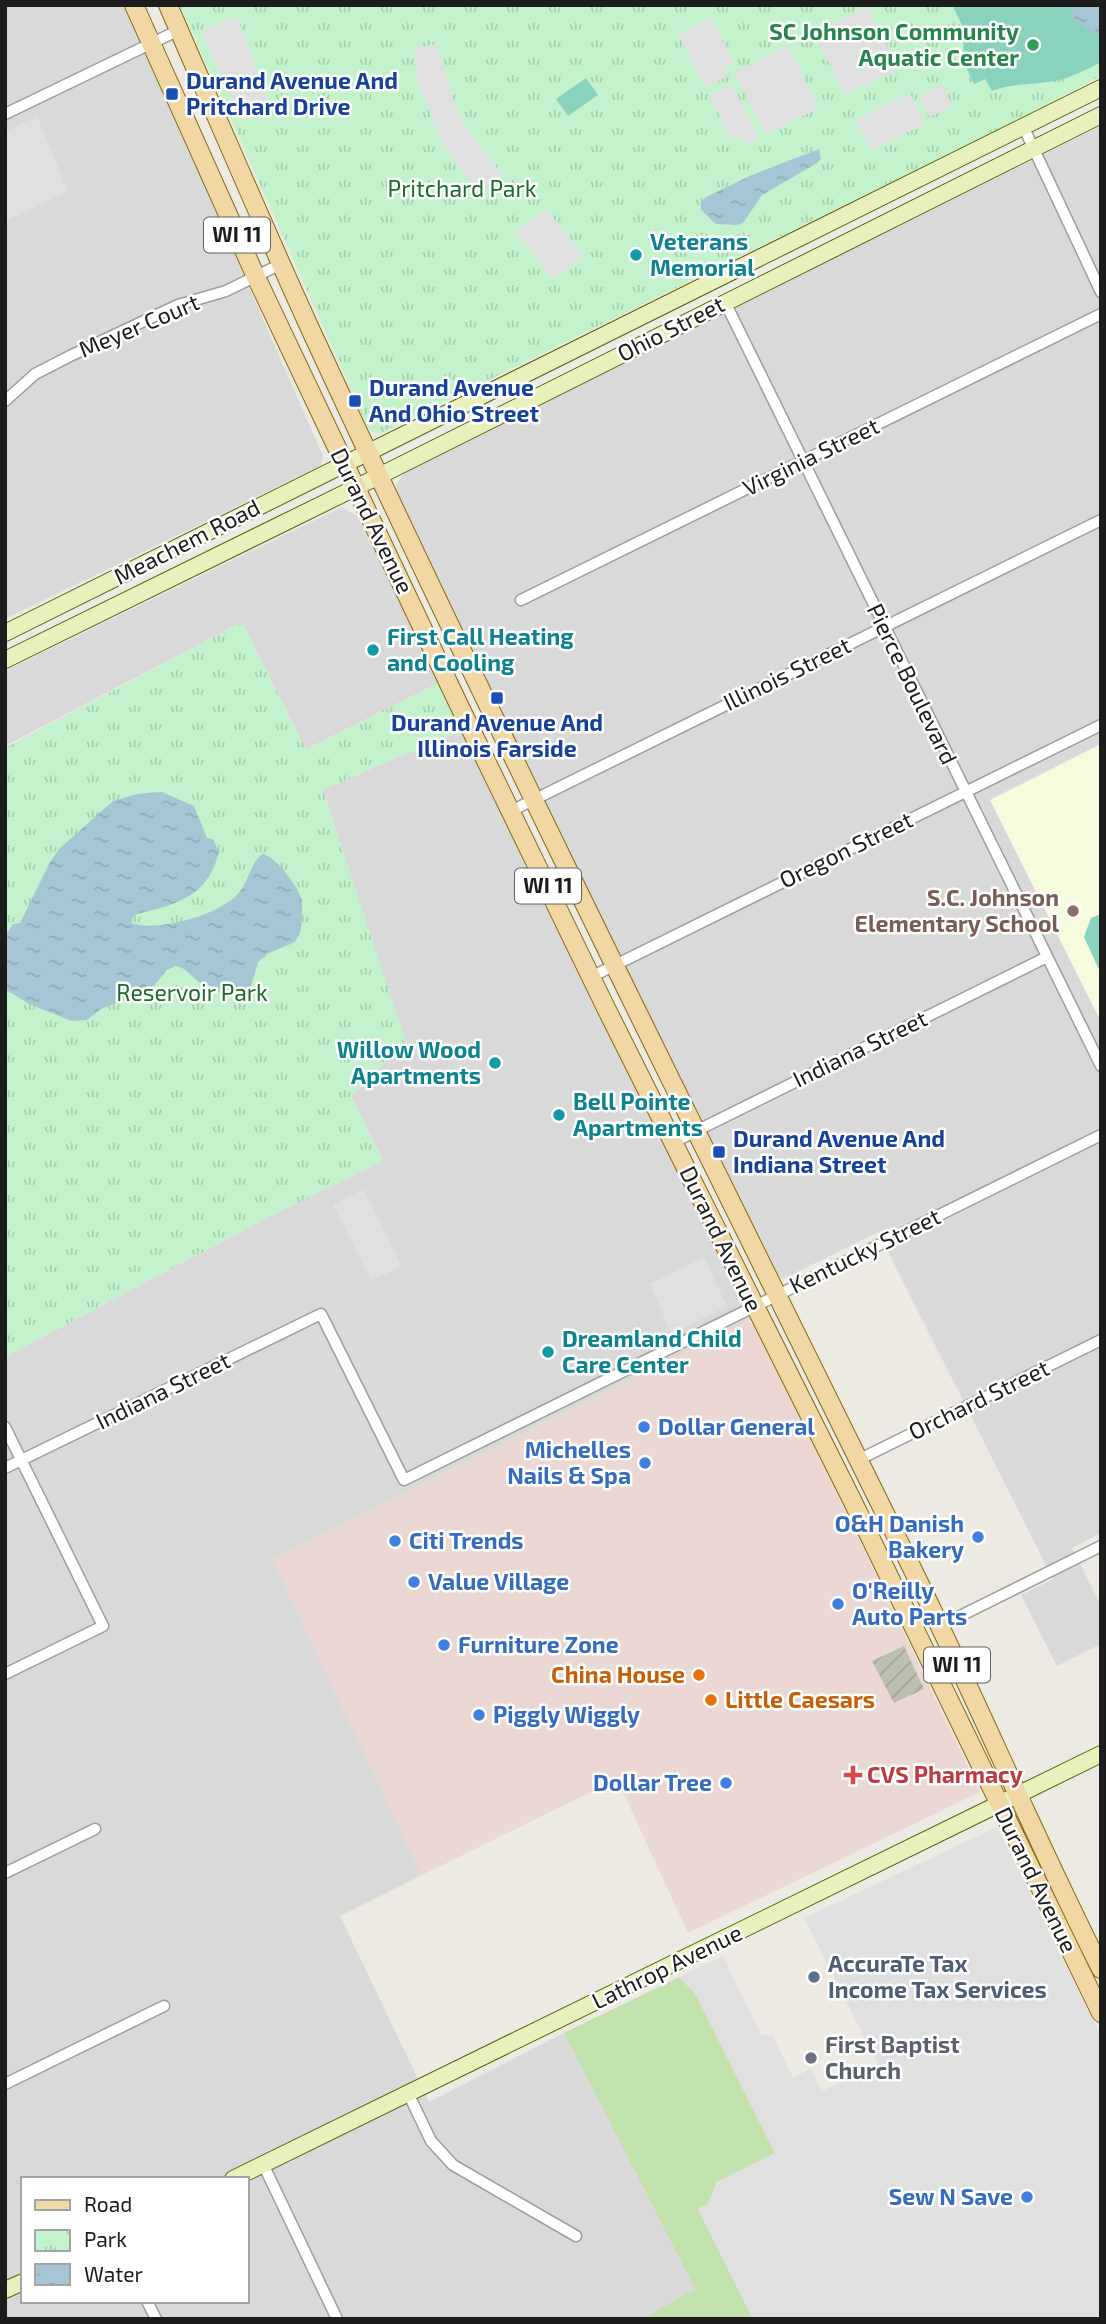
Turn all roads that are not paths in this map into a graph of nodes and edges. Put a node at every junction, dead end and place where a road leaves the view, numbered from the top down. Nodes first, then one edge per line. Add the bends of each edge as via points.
1 (134, 5) edge
2 (168, 5) edge
3 (179, 30) junction
4 (150, 43) junction
5 (1101, 88) edge
6 (5, 114) edge
7 (1101, 115) edge
8 (1024, 128) junction
9 (1034, 149) junction
10 (281, 264) junction
11 (256, 277) junction
12 (1101, 292) edge
13 (725, 302) junction
14 (1101, 314) edge
15 (5, 401) edge
16 (369, 451) junction
17 (803, 461) junction
18 (344, 463) junction
19 (380, 475) junction
20 (355, 488) junction
21 (1101, 520) edge
22 (160, 556) junction
23 (172, 578) junction
24 (521, 600) dead end
25 (884, 626) junction
26 (5, 634) edge
27 (10, 657) edge
28 (1101, 725) edge
29 (965, 791) junction
30 (535, 799) junction
31 (511, 811) junction
32 (1047, 957) junction
33 (615, 965) junction
34 (591, 976) junction
35 (1101, 1066) edge
36 (696, 1130) junction
37 (1101, 1135) edge
38 (674, 1142) junction
39 (777, 1295) junction
40 (755, 1307) junction
41 (321, 1314) joint
42 (1101, 1340) edge
43 (5, 1427) edge
44 (858, 1460) junction
45 (21, 1461) junction
46 (5, 1468) edge
47 (1101, 1546) edge
48 (903, 1605) junction
49 (940, 1626) junction
50 (5, 1674) edge
51 (1101, 1754) edge
52 (1017, 1795) junction
53 (999, 1804) junction
54 (95, 1829) dead end
55 (5, 1873) edge
56 (1101, 1969) edge
57 (164, 2006) dead end
58 (1101, 2013) edge
59 (5, 2084) edge
60 (408, 2093) junction
61 (263, 2164) junction
62 (237, 2177) edge
63 (576, 2236) dead end
64 (21, 2283) edge
65 (5, 2290) edge
66 (148, 2303) edge
67 (156, 2319) edge
68 (337, 2319) edge

1 - 4 main road, Durand Avenue / WI 11
2 - 3 main road, Durand Avenue / WI 11
3 - 4 street
3 - 10 main road, Durand Avenue / WI 11
4 - 6 street
4 - 11 main road, Durand Avenue / WI 11
5 - 8 street, Ohio Street
7 - 9 street, Ohio Street
8 - 9 street
8 - 16 street, Ohio Street
9 - 12 street
9 - 13 street, Ohio Street
10 - 11 street, Meyer Court
10 - 16 main road, Durand Avenue / WI 11
11 - 15 street, Meyer Court via 178,306 70,356 35,374
11 - 18 main road, Durand Avenue / WI 11
13 - 17 street, Pierce Boulevard
13 - 19 street, Ohio Street
14 - 17 street, Virginia Street
16 - 18 street, Meachem Road
16 - 19 main road, Durand Avenue / WI 11
17 - 24 street, Virginia Street
17 - 25 street, Pierce Boulevard
18 - 20 main road, Durand Avenue / WI 11
18 - 22 street, Meachem Road
19 - 20 street, Ohio Street
19 - 30 main road, Durand Avenue / WI 11
20 - 23 street, Meachem Road
20 - 31 main road, Durand Avenue / WI 11
21 - 25 street, Illinois Street
22 - 23 street
22 - 26 street, Meachem Road
23 - 27 street, Meachem Road
25 - 29 street, Pierce Boulevard
25 - 30 street, Illinois Street
26 - 27 street
28 - 29 street, Oregon Street
29 - 32 street, Pierce Boulevard
29 - 33 street, Oregon Street
30 - 31 street, Illinois Street
30 - 33 main road, Durand Avenue / WI 11
31 - 34 main road, Durand Avenue / WI 11
32 - 35 street, Pierce Boulevard
32 - 36 street, Indiana Street
33 - 34 street, Oregon Street
33 - 36 main road, Durand Avenue / WI 11
34 - 38 main road, Durand Avenue / WI 11
36 - 38 street, Indiana Street
36 - 39 main road, Durand Avenue / WI 11
37 - 39 street, Kentucky Street
38 - 40 main road, Durand Avenue / WI 11
39 - 40 street, Kentucky Street
39 - 44 main road, Durand Avenue / WI 11
40 - 41 street, Kentucky Street via 404,1480
40 - 48 main road, Durand Avenue / WI 11
41 - 45 street, Indiana Street
42 - 44 street, Orchard Street
43 - 45 street
44 - 49 main road, Durand Avenue / WI 11
45 - 46 street, Indiana Street
45 - 50 street via 103,1626
47 - 49 street
48 - 49 main road via 926,1625
48 - 53 main road, Durand Avenue / WI 11
49 - 52 main road, Durand Avenue / WI 11
51 - 52 street, Lathrop Avenue
52 - 53 street, Lathrop Avenue
52 - 56 main road, Durand Avenue / WI 11
53 - 58 main road, Durand Avenue / WI 11
53 - 60 street, Lathrop Avenue
54 - 55 street
57 - 59 street
60 - 61 street, Lathrop Avenue
60 - 63 street via 431,2141 453,2165
61 - 62 street, Lathrop Avenue
61 - 68 street
64 - 65 street
66 - 67 street

